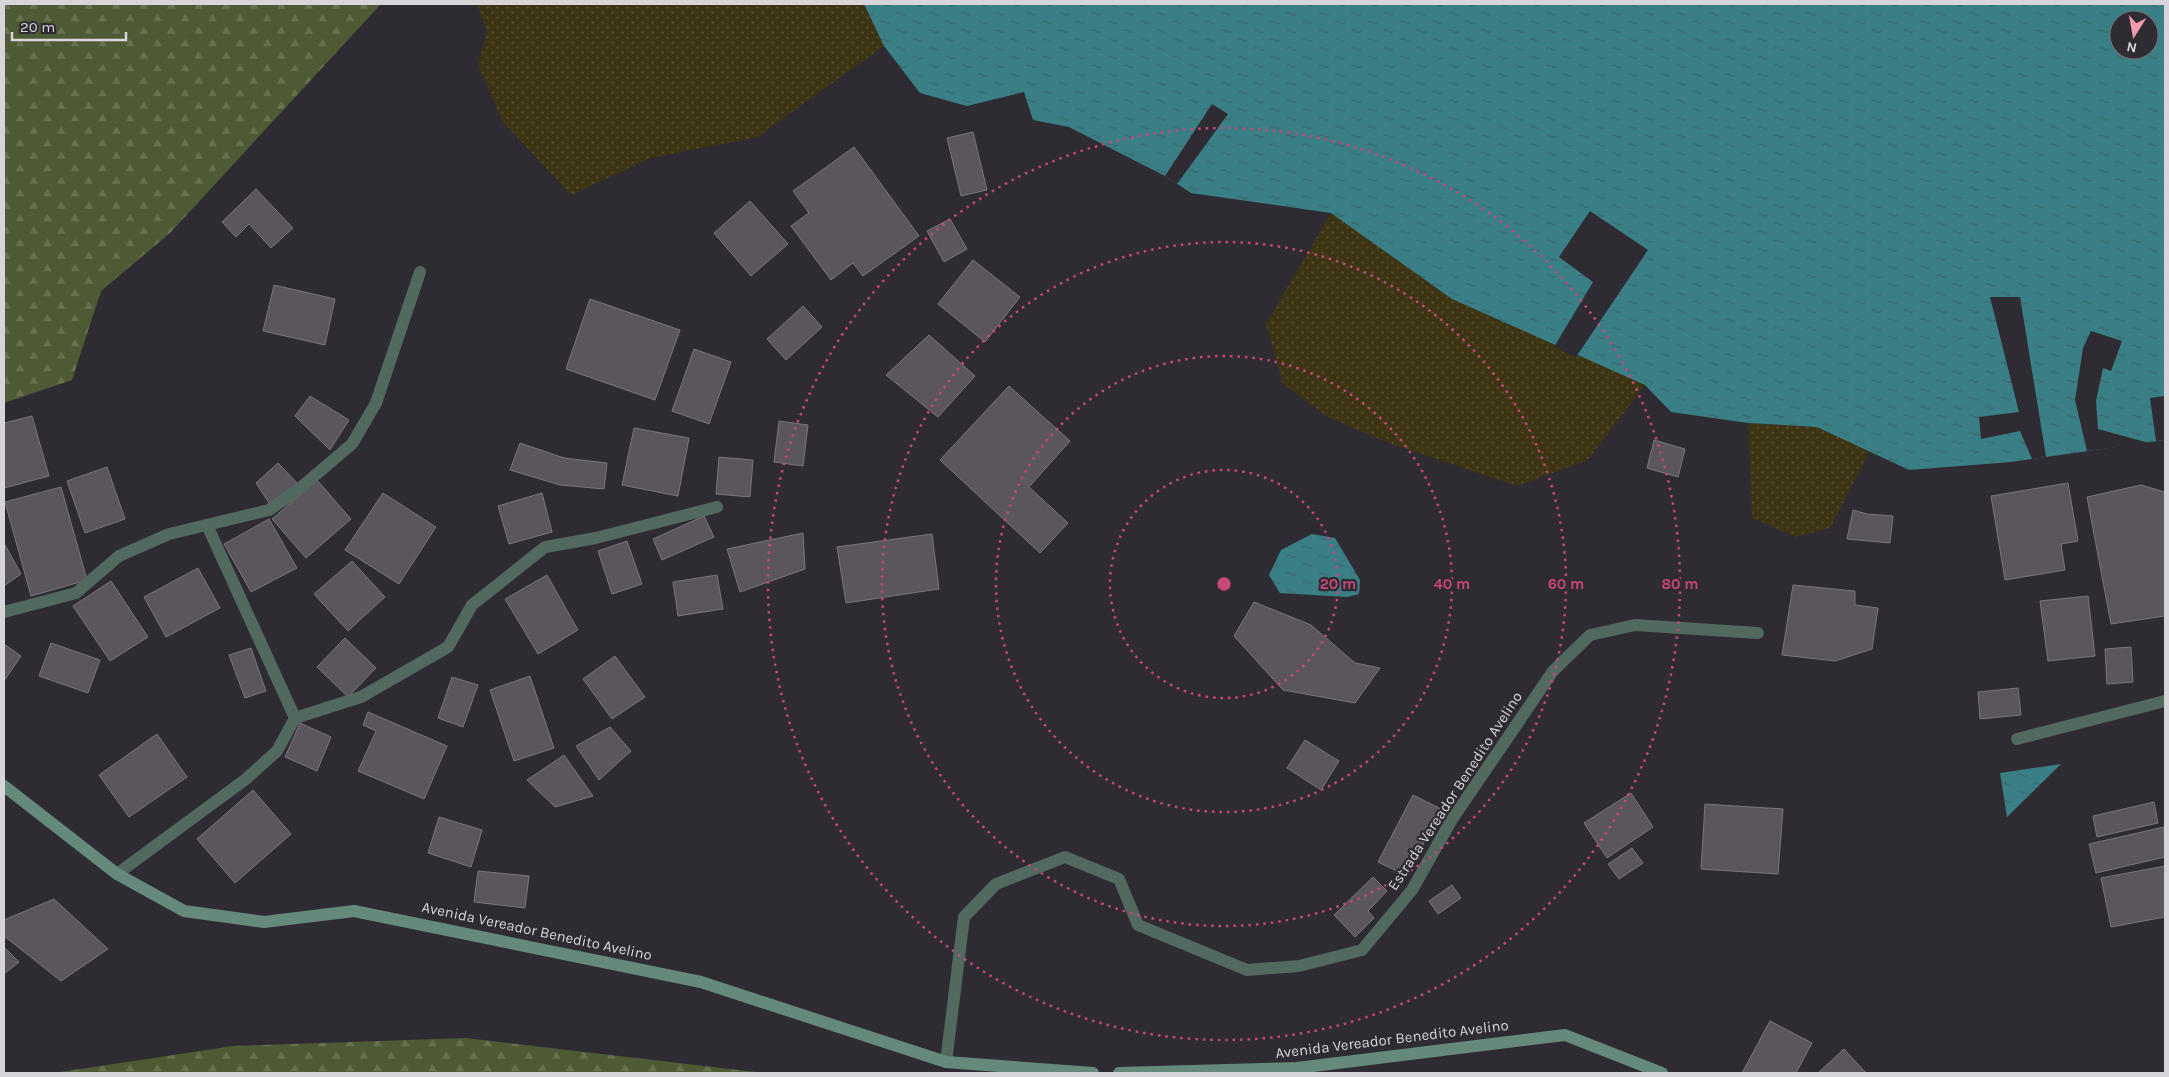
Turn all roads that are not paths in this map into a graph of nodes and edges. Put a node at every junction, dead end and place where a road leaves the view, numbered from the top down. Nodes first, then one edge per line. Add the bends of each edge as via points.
1 (420, 272) dead end
2 (717, 507) dead end
3 (208, 525) junction
4 (4, 612) edge
5 (1758, 633) dead end
6 (2165, 701) edge
7 (296, 718) junction
8 (2017, 739) dead end
9 (4, 786) edge
10 (117, 874) junction
11 (946, 1062) junction
12 (1093, 1073) edge
13 (1119, 1073) edge
14 (1662, 1073) edge

1 - 3 street via 376,403 352,444 269,510
2 - 7 street via 596,538 545,547 472,605 448,647 361,697
3 - 4 street via 170,534 119,556 76,593
3 - 7 street
5 - 11 street, Estrada Vereador Benedito Avelino via 1635,625 1590,635 1553,671 1451,821 1412,890 1362,950 1299,966 1247,970 1138,925 1119,879 1065,857 996,884 964,918
6 - 8 street
7 - 10 street via 277,751 246,779
9 - 10 main road, Avenida Vereador Benedito Avelino
10 - 11 main road, Avenida Vereador Benedito Avelino via 184,911 264,922 354,911 701,982
11 - 12 main road, Avenida Vereador Benedito Avelino
13 - 14 main road, Avenida Vereador Benedito Avelino via 1297,1068 1565,1035

